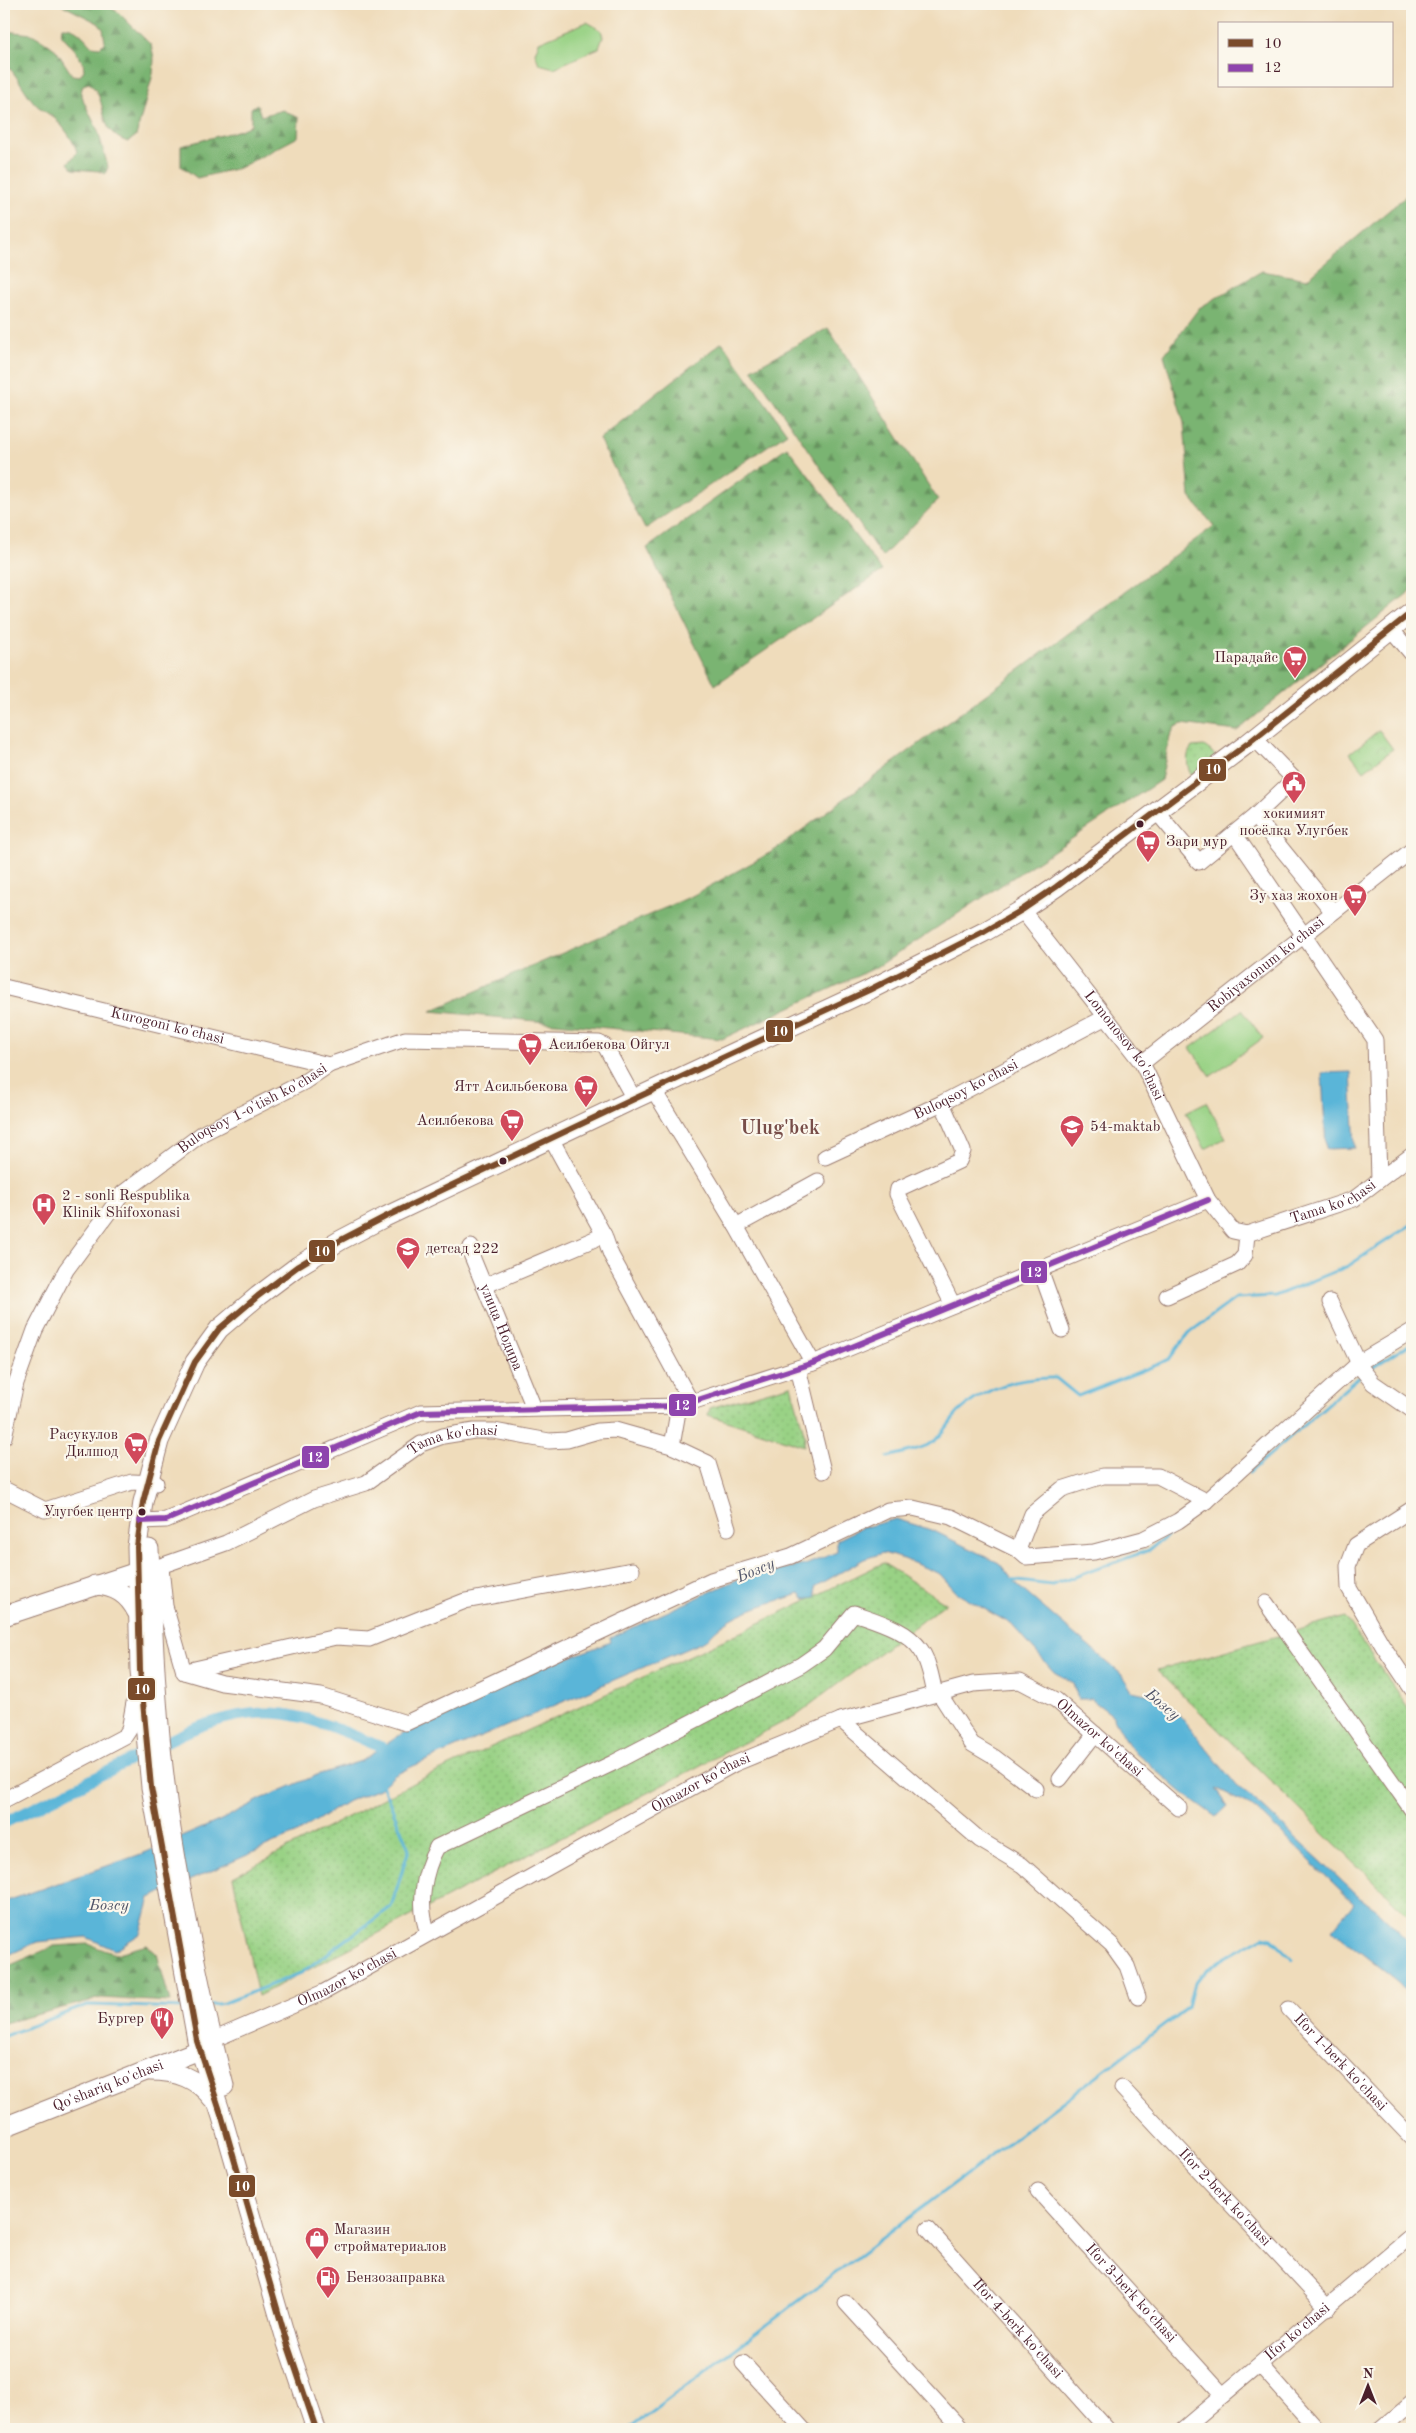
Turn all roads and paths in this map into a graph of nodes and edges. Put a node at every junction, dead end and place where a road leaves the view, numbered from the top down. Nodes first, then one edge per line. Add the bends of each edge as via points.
1 (1412, 612) edge
2 (1412, 620) edge
3 (1393, 631) junction
4 (1412, 654) edge
5 (1258, 742) junction
6 (1255, 816) junction
7 (1161, 817) junction
8 (1234, 833) junction
9 (1412, 850) edge
10 (1333, 912) junction
11 (1024, 913) junction
12 (1305, 935) junction
13 (4, 987) edge
14 (1104, 1018) junction
15 (1142, 1063) junction
16 (329, 1065) junction
17 (656, 1094) junction
18 (634, 1099) junction
19 (942, 1102) junction
20 (554, 1144) junction
21 (1412, 1155) edge
22 (825, 1158) dead end
23 (1378, 1180) junction
24 (818, 1181) dead end
25 (1208, 1200) junction
26 (736, 1226) junction
27 (1246, 1234) junction
28 (604, 1235) junction
29 (471, 1247) dead end
30 (1040, 1269) junction
31 (484, 1286) junction
32 (1167, 1296) dead end
33 (1330, 1302) dead end
34 (953, 1305) junction
35 (1062, 1330) dead end
36 (1412, 1330) edge
37 (813, 1363) junction
38 (1360, 1365) junction
39 (798, 1368) junction
40 (685, 1404) junction
41 (534, 1408) junction
42 (1412, 1410) edge
43 (4, 1437) edge
44 (672, 1446) junction
45 (823, 1471) dead end
46 (152, 1483) junction
47 (4, 1489) edge
48 (1206, 1501) junction
49 (1412, 1509) edge
50 (145, 1521) junction
51 (728, 1528) dead end
52 (1018, 1550) junction
53 (149, 1570) junction
54 (632, 1570) dead end
55 (94, 1585) junction
56 (1266, 1603) dead end
57 (137, 1612) junction
58 (4, 1616) edge
59 (140, 1670) junction
60 (184, 1672) junction
61 (1412, 1689) edge
62 (937, 1694) junction
63 (152, 1720) junction
64 (841, 1720) junction
65 (1094, 1734) junction
66 (1060, 1779) dead end
67 (1036, 1789) dead end
68 (4, 1800) edge
69 (1179, 1808) dead end
70 (1412, 1810) edge
71 (428, 1932) junction
72 (1138, 1997) dead end
73 (1289, 2009) dead end
74 (209, 2041) junction
75 (144, 2071) junction
76 (1122, 2088) dead end
77 (4, 2118) edge
78 (222, 2118) junction
79 (4, 2127) edge
80 (1412, 2138) edge
81 (1038, 2191) dead end
82 (928, 2229) dead end
83 (1412, 2235) edge
84 (846, 2303) dead end
85 (1328, 2308) junction
86 (743, 2363) dead end
87 (1260, 2365) junction
88 (1223, 2395) junction
89 (1412, 2403) edge
90 (316, 2429) edge
91 (324, 2429) edge
92 (803, 2429) edge
93 (961, 2429) edge
94 (1107, 2429) edge
95 (1183, 2429) edge
96 (1317, 2429) edge
97 (1381, 2429) edge

1 - 3 main road
2 - 3 main road
3 - 4 street
3 - 5 main road
3 - 11 main road
5 - 6 street via 1294,778
5 - 7 main road
6 - 8 street
6 - 10 street
7 - 8 street via 1199,862
7 - 11 main road
8 - 12 street
9 - 10 street, Robiyaxonum ko'chasi
10 - 12 street, Robiyaxonum ko'chasi
11 - 14 street, Lomonosov ko'chasi
11 - 17 main road via 979,942 872,995
11 - 18 main road via 869,990
12 - 15 street, Robiyaxonum ko'chasi
12 - 23 street via 1376,1040
13 - 16 street, Kurogoni ko'chasi
14 - 15 street, Lomonosov ko'chasi
14 - 19 street, Buloqsoy ko'chasi
15 - 25 street, Lomonosov ko'chasi
16 - 18 street, Buloqsoy 1-o'tish ko'chasi via 405,1039 599,1043 605,1046
16 - 43 street, Buloqsoy 1-o'tish ko'chasi via 304,1082 203,1133 123,1194 66,1270 35,1330 16,1383
17 - 20 main road
17 - 26 street
18 - 46 main road via 385,1217 320,1253 258,1296 219,1329 195,1362 167,1421
19 - 22 street, Buloqsoy ko'chasi
19 - 34 street via 963,1152 961,1157 898,1189 896,1194
20 - 28 street
20 - 46 main road via 344,1246 301,1271 242,1316 212,1349 192,1383
21 - 23 street, Tama ko'chasi
23 - 27 street, Tama ko'chasi via 1354,1199
24 - 26 street
25 - 27 street, Lomonosov ko'chasi via 1233,1231
25 - 30 street
26 - 37 street
27 - 32 street via 1245,1254 1237,1264
28 - 31 street
28 - 40 street
29 - 31 street, улица Нодира
30 - 34 street
30 - 35 street
31 - 41 street, улица Нодира
33 - 38 street
34 - 37 street
36 - 38 street
37 - 39 street
38 - 42 street via 1373,1383
38 - 48 street
39 - 40 street
39 - 45 street
40 - 41 street
40 - 44 street
41 - 50 street via 421,1412 166,1520
44 - 51 street, Tama ko'chasi via 708,1463
44 - 53 street, Tama ko'chasi via 615,1430 549,1441 494,1431 443,1436 421,1444 366,1482 314,1499 226,1543
46 - 47 street via 132,1482 45,1510
46 - 50 main road
48 - 52 street via 1178,1521 1143,1539 1094,1552 1026,1557
48 - 52 street via 1158,1476 1103,1476 1062,1488 1032,1514
49 - 61 street via 1356,1545 1348,1566 1349,1588 1382,1646
50 - 53 main road
52 - 60 street via 951,1517 913,1508 888,1510 791,1556 711,1580 406,1723 321,1696 222,1683
53 - 55 main road
53 - 57 main road
53 - 60 street via 165,1606
53 - 63 main road
54 - 60 street via 465,1601 369,1639 336,1637
55 - 57 main road via 120,1591
55 - 58 main road
56 - 70 street
57 - 59 main road
59 - 63 main road
59 - 68 street via 129,1730 124,1736
62 - 64 street, Olmazor ko'chasi
62 - 65 street, Olmazor ko'chasi via 973,1684 1020,1681 1056,1700
62 - 67 street via 972,1744
62 - 71 street via 921,1650 887,1625 854,1614 824,1649 801,1665 613,1763 437,1847 425,1878 423,1921
63 - 74 main road via 165,1830 179,1910 194,1988
64 - 71 street, Olmazor ko'chasi via 734,1764
64 - 72 street via 980,1840 1022,1865 1112,1944 1127,1966
65 - 66 street
65 - 69 street, Olmazor ko'chasi
71 - 74 street, Olmazor ko'chasi via 324,1992
73 - 80 street, Ifor 1-berk ko'chasi
74 - 75 main road, Qo'shariq ko'chasi
74 - 77 main road, Qo'shariq ko'chasi
74 - 78 main road
74 - 91 main road via 261,2230
75 - 78 main road via 167,2072 193,2079 213,2099
75 - 79 main road, Qo'shariq ko'chasi
76 - 85 street, Ifor 2-berk ko'chasi
78 - 90 main road via 287,2343
81 - 88 street, Ifor 3-berk ko'chasi
82 - 94 street, Ifor 4-berk ko'chasi
83 - 85 street, Ifor ko'chasi
84 - 93 street
85 - 87 street, Ifor ko'chasi
86 - 92 street
87 - 88 street, Ifor ko'chasi
87 - 96 street
88 - 95 street, Ifor ko'chasi
89 - 97 street

